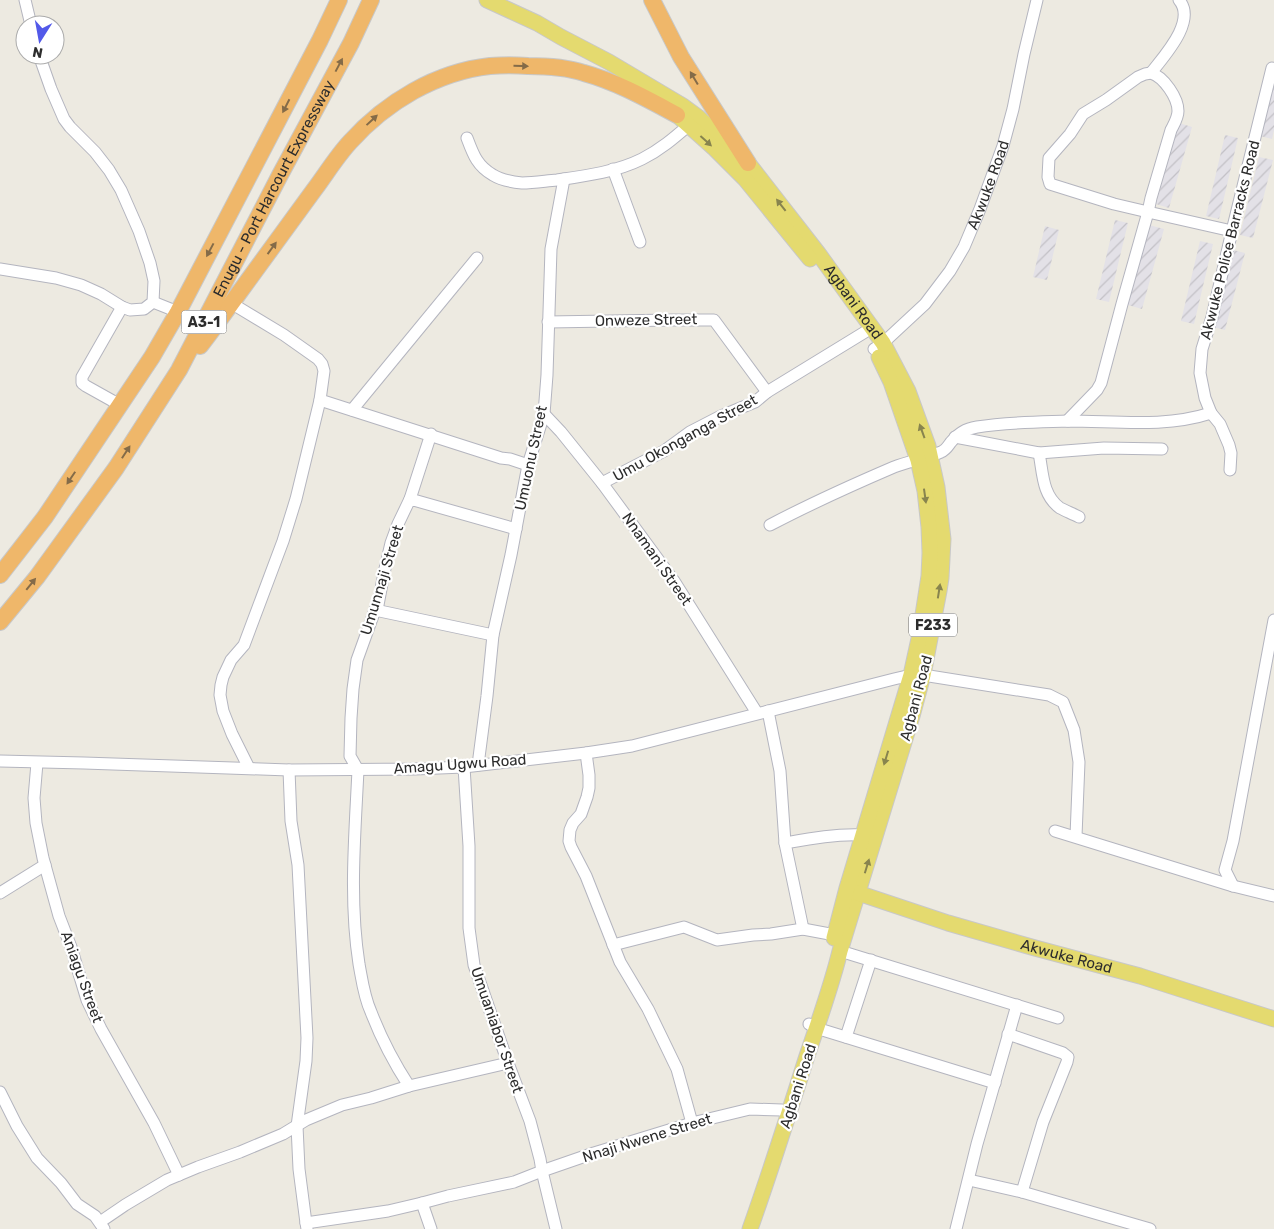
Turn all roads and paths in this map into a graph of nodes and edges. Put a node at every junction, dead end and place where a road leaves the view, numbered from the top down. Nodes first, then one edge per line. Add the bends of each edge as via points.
1 (24, 0) edge
2 (339, 0) edge
3 (371, 0) edge
4 (487, 0) edge
5 (652, 0) edge
6 (1037, 0) edge
7 (1179, 0) edge
8 (28, 15) edge
9 (43, 65) edge
10 (1272, 68) dead end
11 (1151, 73) junction
12 (661, 93) junction
13 (683, 120) junction
14 (467, 138) dead end
15 (748, 163) junction
16 (613, 169) junction
17 (564, 179) junction
18 (1148, 212) junction
19 (1232, 231) junction
20 (640, 242) dead end
21 (477, 258) dead end
22 (0, 268) edge
23 (154, 302) junction
24 (231, 303) junction
25 (122, 307) junction
26 (178, 312) junction
27 (548, 322) junction
28 (865, 332) junction
29 (879, 346) junction
30 (179, 370) junction
31 (767, 392) junction
32 (320, 400) junction
33 (120, 405) junction
34 (352, 410) junction
35 (1212, 413) junction
36 (544, 414) junction
37 (1068, 422) junction
38 (431, 434) junction
39 (955, 437) junction
40 (1162, 449) dead end
41 (1039, 452) junction
42 (924, 459) junction
43 (528, 465) junction
44 (1230, 470) dead end
45 (602, 483) junction
46 (410, 499) junction
47 (1079, 517) dead end
48 (770, 525) dead end
49 (516, 529) junction
50 (0, 575) edge
51 (375, 610) junction
52 (1274, 620) edge
53 (0, 622) edge
54 (493, 635) junction
55 (917, 675) junction
56 (762, 712) junction
57 (586, 753) junction
58 (0, 761) edge
59 (37, 763) junction
60 (478, 765) junction
61 (464, 767) junction
62 (249, 768) junction
63 (288, 770) junction
64 (358, 770) junction
65 (1055, 831) dead end
66 (863, 835) junction
67 (1076, 836) junction
68 (786, 843) junction
69 (45, 865) junction
70 (1233, 886) junction
71 (853, 891) junction
72 (0, 893) edge
73 (1274, 896) edge
74 (802, 929) junction
75 (835, 935) junction
76 (613, 945) junction
77 (840, 951) junction
78 (871, 960) junction
79 (1017, 1005) junction
80 (1058, 1018) dead end
81 (1274, 1019) edge
82 (812, 1026) junction
83 (1008, 1034) junction
84 (846, 1037) junction
85 (508, 1063) junction
86 (994, 1083) junction
87 (409, 1086) junction
88 (0, 1092) edge
89 (782, 1110) junction
90 (692, 1123) junction
91 (297, 1126) junction
92 (542, 1171) junction
93 (179, 1175) junction
94 (969, 1180) junction
95 (1022, 1192) junction
96 (422, 1203) junction
97 (102, 1225) edge
98 (306, 1226) edge
99 (431, 1229) edge
100 (556, 1229) edge
101 (742, 1229) edge
102 (750, 1229) edge
103 (956, 1229) edge
104 (1150, 1229) edge

1 - 8 street
2 -> 26 highway, Enugu - Port Harcourt Expressway / A3-1
30 -> 3 highway, Enugu - Port Harcourt Expressway / A3-1
4 - 12 main road, Agbani Road via 537,23
15 -> 5 highway via 681,57
6 - 29 street, Akwuke Road via 1003,146 964,247 925,304
7 - 11 street via 1185,12 1181,30
9 - 23 street via 64,119 109,170 121,190 150,264
10 - 19 street, Akwuke Police Barracks Road
11 - 18 street via 1161,78 1169,89 1178,113
11 - 18 street via 1138,77 1082,114 1049,158 1048,177 1052,185
12 - 13 main road, Agbani Road / F233
12 - 15 main road, Agbani Road / F233 via 698,117
13 - 16 street via 658,150
24 -> 13 highway via 350,142 399,98 432,81 490,66 566,68 603,79
13 -> 28 main road, Agbani Road / F233 via 745,179
14 - 17 street via 476,161 503,180 522,183
29 -> 15 main road, Agbani Road / F233 via 818,253
16 - 17 street
16 - 20 street
17 - 27 street, Umuonu Street via 551,249
18 - 19 street
18 - 37 street via 1101,383
19 - 35 street, Akwuke Police Barracks Road via 1202,349 1200,373
21 - 34 street
22 - 25 street via 73,283
23 - 25 street via 144,309
23 - 26 street
24 - 30 highway
24 - 32 street via 318,359 324,371
25 - 33 street via 82,376 82,383
26 - 33 highway, Enugu - Port Harcourt Expressway / A3-1
27 - 31 street, Onweze Street via 714,320
27 - 36 street, Umuonu Street
28 - 29 main road, Agbani Road / F233
28 - 31 street, Umu Okonganga Street
29 - 42 main road, Agbani Road / F233 via 908,392 928,446
53 -> 30 highway, Enugu - Port Harcourt Expressway / A3-1 via 116,468
31 - 45 street, Umu Okonganga Street
32 - 34 street
32 - 62 street via 283,541 244,645 231,660 221,685 223,711
33 -> 50 highway, Enugu - Port Harcourt Expressway / A3-1 via 45,517
34 - 38 street
35 - 37 street via 1172,421
35 - 44 street, Akwuke Police Barracks Road via 1229,445
36 - 43 street, Umuonu Street
36 - 45 street, Nnamani Street
37 - 39 street via 979,427 964,430
38 - 43 street
38 - 46 street, Umunnaji Street
39 - 41 street
39 - 42 street via 945,450
40 - 41 street
41 - 47 street via 1049,497 1060,508
42 - 48 street via 896,466
42 - 55 main road, Agbani Road / F233 via 938,487 943,539 939,591
43 - 49 street, Umuonu Street
45 - 56 street, Nnamani Street via 674,581
46 - 49 street
46 - 51 street, Umunnaji Street via 391,543
49 - 54 street, Umuonu Street
51 - 54 street
51 - 64 street, Umunnaji Street via 357,660 350,756
52 - 70 street via 1234,841 1225,870
54 - 60 street, Umuonu Street
55 - 56 street, Amagu Ugwu Road
55 -> 66 main road, Agbani Road / F233
55 - 67 street via 1049,695 1063,702 1074,730 1079,762
71 -> 55 main road, Agbani Road / F233 via 912,716
56 - 57 street, Amagu Ugwu Road via 632,746
56 - 68 street via 780,771
57 - 60 street, Amagu Ugwu Road
57 - 76 street via 589,788 581,814 570,830 569,841
58 - 59 street, Amagu Ugwu Road
59 - 62 street, Amagu Ugwu Road
59 - 69 street, Aniagu Street via 34,798
60 - 61 street, Amagu Ugwu Road
61 - 64 street, Amagu Ugwu Road
61 - 85 street, Umuaniabor Street via 471,948 481,990
62 - 63 street, Amagu Ugwu Road
63 - 64 street, Amagu Ugwu Road
63 - 91 street via 298,865 307,1038
64 - 87 street via 353,891 359,962 370,1011
65 - 67 street
66 - 68 street via 840,834
66 - 71 main road, Agbani Road / F233
67 - 70 street
68 - 74 street
69 - 72 street
69 - 93 street, Aniagu Street via 87,1000
70 - 73 street
71 - 75 main road, Agbani Road / F233
71 - 77 main road, Agbani Road / F233
71 - 81 main road, Akwuke Road via 948,923 1140,976
74 - 75 street
74 - 76 street via 718,940 684,927
75 - 82 main road, Agbani Road / F233
76 - 90 street via 677,1069
77 - 78 street
77 - 82 main road, Agbani Road / F233 via 834,977
78 - 79 street
78 - 84 street
79 - 80 street
79 - 83 street
82 - 84 street
82 - 89 main road, Agbani Road / F233
82 - 102 main road, Agbani Road / F233 via 768,1179
83 - 86 street
83 - 95 street via 1068,1057 1043,1122
84 - 86 street
85 - 87 street
85 - 92 street, Umuaniabor Street via 530,1122
86 - 94 street
87 - 91 street via 342,1105
88 - 97 street via 37,1158 76,1204 95,1216
89 - 90 street, Nnaji Nwene Street via 750,1109
89 - 101 main road, Agbani Road / F233
90 - 92 street, Nnaji Nwene Street
91 - 93 street
91 - 98 street
92 - 96 street, Nnaji Nwene Street via 514,1182
92 - 100 street, Umuaniabor Street
93 - 97 street via 124,1204
94 - 95 street
94 - 103 street
95 - 104 street
96 - 98 street, Nnaji Nwene Street
96 - 99 street

